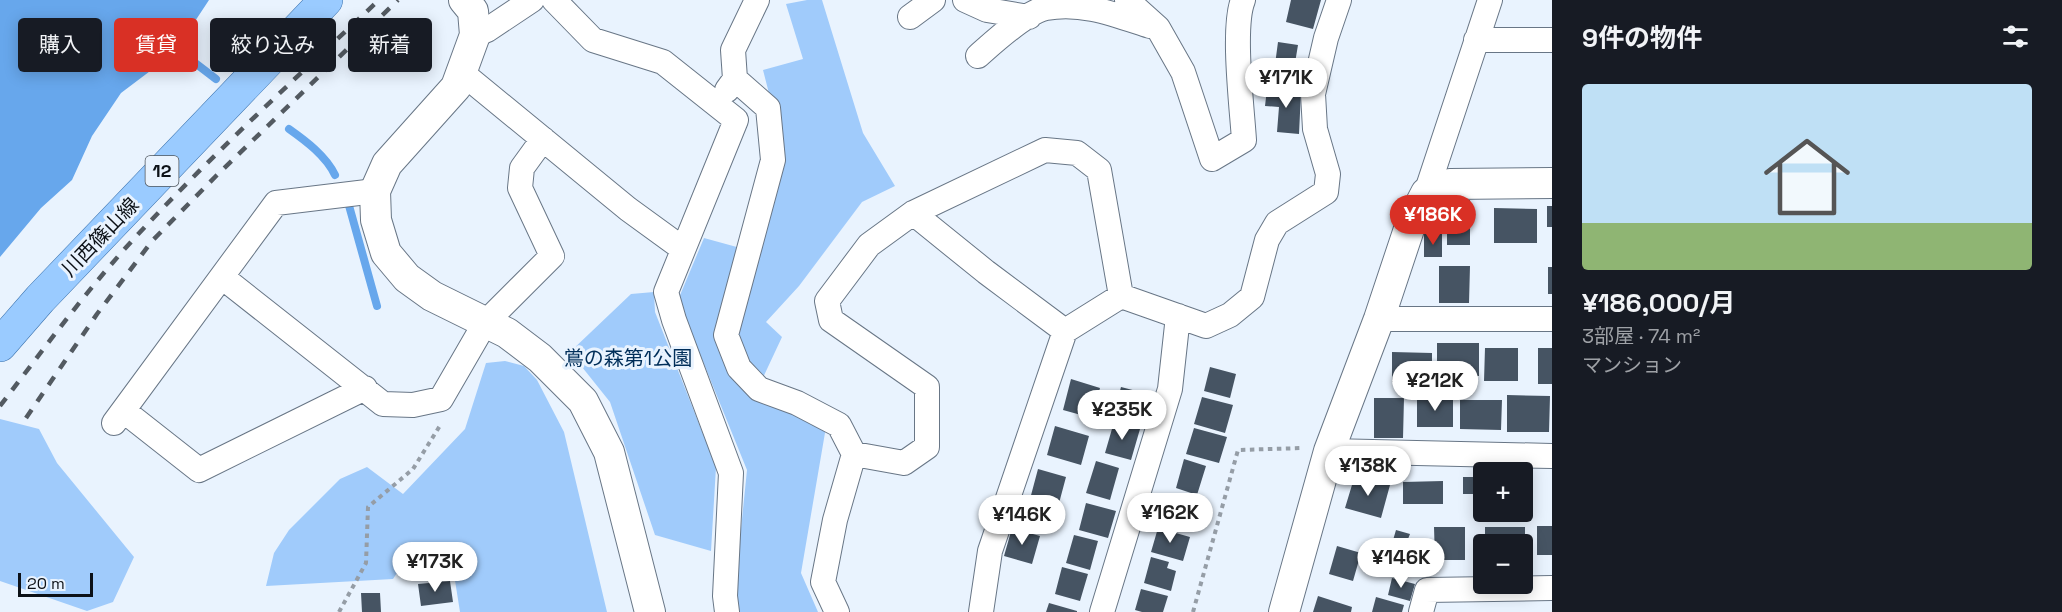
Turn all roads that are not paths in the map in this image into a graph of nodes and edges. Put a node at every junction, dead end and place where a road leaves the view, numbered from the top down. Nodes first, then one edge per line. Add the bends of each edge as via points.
1 (326, 0) edge
2 (464, 0) edge
3 (532, 0) edge
4 (554, 0) edge
5 (757, 0) edge
6 (933, 0) edge
7 (965, 0) edge
8 (1127, 0) edge
9 (1243, 0) edge
10 (1339, 0) edge
11 (1490, 0) edge
12 (910, 17) dead end
13 (1029, 17) junction
14 (1158, 28) junction
15 (475, 35) junction
16 (1476, 40) junction
17 (1552, 40) edge
18 (978, 56) dead end
19 (461, 72) junction
20 (735, 79) junction
21 (717, 105) junction
22 (543, 139) junction
23 (1552, 183) edge
24 (375, 191) junction
25 (1426, 193) junction
26 (913, 213) junction
27 (683, 249) junction
28 (222, 277) junction
29 (1121, 296) junction
30 (1178, 316) junction
31 (1379, 318) junction
32 (1552, 320) edge
33 (485, 323) junction
34 (1065, 331) junction
35 (0, 345) edge
36 (365, 388) junction
37 (1329, 451) junction
38 (854, 454) junction
39 (1552, 456) edge
40 (1552, 588) edge
41 (650, 612) edge
42 (728, 612) edge
43 (837, 612) edge
44 (981, 612) edge
45 (1102, 612) edge
46 (1284, 612) edge
47 (1421, 612) edge

1 - 35 main road, 川西篠山線 / 12
2 - 15 street via 473,11
3 - 15 street
4 - 21 street via 593,40 663,62
5 - 20 street via 733,51
6 - 12 street
7 - 13 street via 987,10
8 - 14 street
9 - 14 street via 1238,35 1244,140 1212,159 1183,72
10 - 30 street via 1313,94 1315,129 1328,174 1326,192 1277,223 1267,240 1252,297 1230,315 1206,326
11 - 16 street
13 - 14 street via 1044,8 1089,7
13 - 18 street
15 - 19 street
16 - 17 street
16 - 25 street
19 - 22 street
19 - 24 street via 456,87 387,164
20 - 21 street
20 - 38 street via 768,108 773,160 726,335 739,368 759,389 839,425
21 - 27 street via 736,120
22 - 27 street
22 - 33 street via 522,168 520,188 552,256
23 - 25 street via 1450,184
24 - 28 street via 276,203
24 - 33 street via 382,242 400,270 432,296
25 - 31 street via 1412,220
26 - 29 street via 1045,150 1077,153 1099,170
26 - 34 street
26 - 38 street via 869,245 827,301 831,320 927,387 927,447 904,463
27 - 42 street via 666,292 731,473 725,596
28 - 36 street
28 - 36 street via 119,417 199,470
29 - 30 street
29 - 34 street
30 - 45 street via 1170,389
31 - 32 street
31 - 37 street
33 - 36 street via 441,399 413,405 383,404
33 - 41 street via 507,333 540,358 583,401 609,452
34 - 44 street via 990,551
37 - 39 street
37 - 46 street
38 - 43 street via 822,582
40 - 47 street via 1427,590

